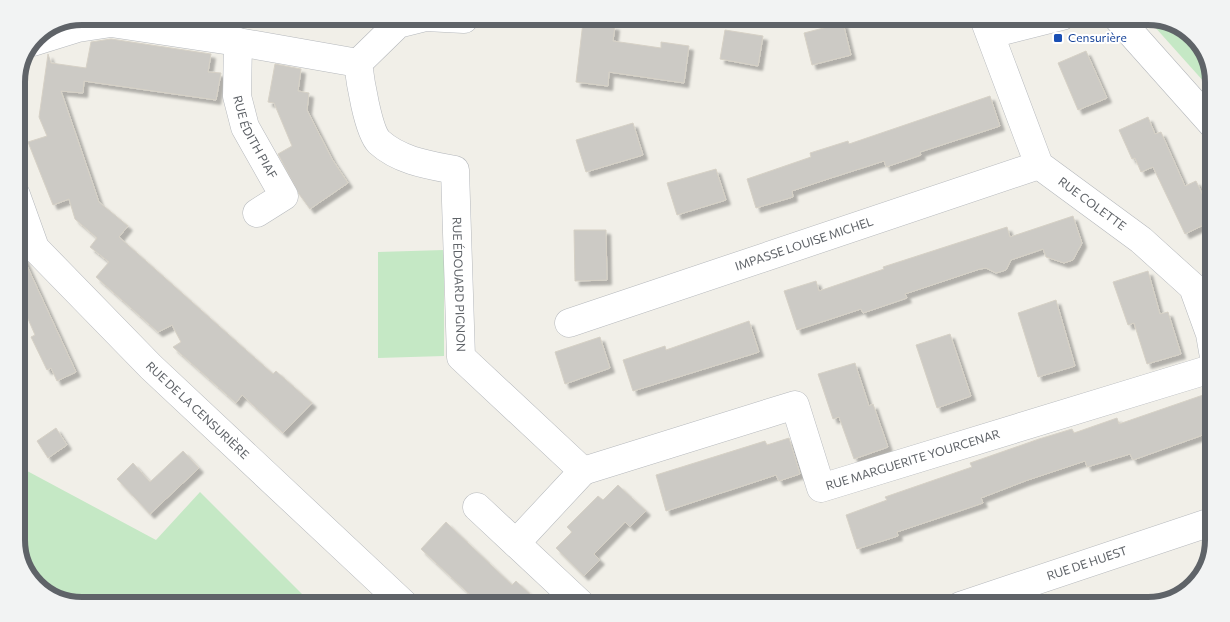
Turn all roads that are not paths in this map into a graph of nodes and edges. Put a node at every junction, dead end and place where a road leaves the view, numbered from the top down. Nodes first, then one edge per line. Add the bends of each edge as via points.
1 (98, 25) edge
2 (124, 25) edge
3 (397, 25) edge
4 (987, 25) edge
5 (1124, 25) edge
6 (45, 38) edge
7 (238, 42) junction
8 (358, 63) junction
9 (1205, 116) edge
10 (1039, 165) junction
11 (257, 213) dead end
12 (25, 220) edge
13 (1205, 319) edge
14 (569, 323) dead end
15 (1205, 371) edge
16 (583, 471) junction
17 (477, 507) dead end
18 (1205, 524) edge
19 (516, 543) junction
20 (396, 597) edge
21 (573, 597) edge
22 (987, 597) edge

1 - 6 street
2 - 7 street
3 - 8 street
4 - 10 street
5 - 9 street
7 - 8 street
7 - 11 street, RUE ÉDITH PIAF via 237,96 245,127 284,196
8 - 16 street, RUE ÉDOUARD PIGNON via 363,101 378,141 413,162 455,170 460,357
10 - 13 street, RUE COLETTE via 1141,240 1194,287
10 - 14 street, IMPASSE LOUISE MICHEL
12 - 20 street, RUE DE LA CENSURIÈRE via 35,248 151,367
15 - 16 street, RUE MARGUERITE YOURCENAR via 821,488 795,405
16 - 19 street
17 - 19 street
18 - 22 street, RUE DE HUEST
19 - 21 street

